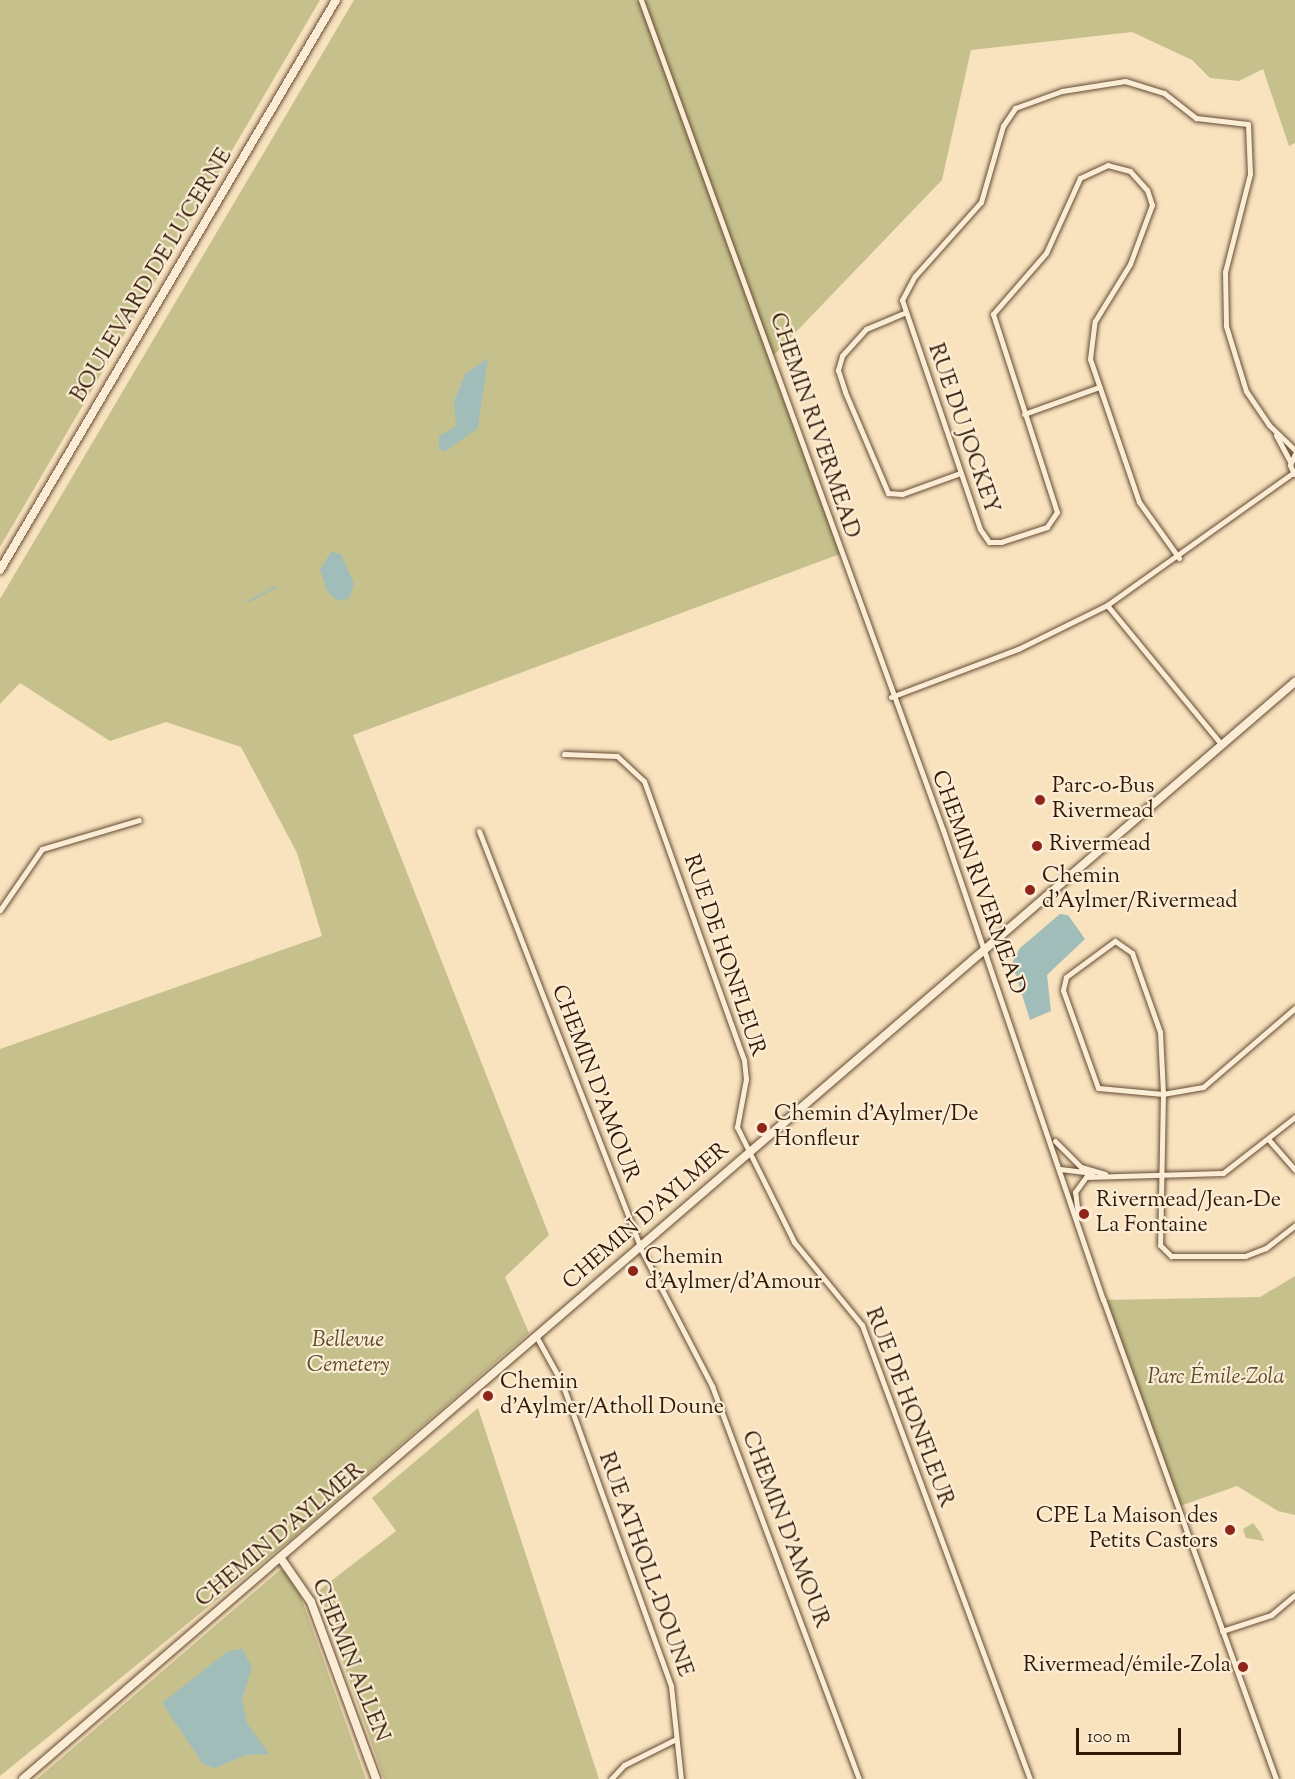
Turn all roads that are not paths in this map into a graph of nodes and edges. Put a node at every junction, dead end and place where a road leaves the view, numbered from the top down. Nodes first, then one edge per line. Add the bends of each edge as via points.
1 (336, 0) edge
2 (641, 0) edge
3 (904, 313) junction
4 (1099, 387) junction
5 (1024, 414) junction
6 (1274, 431) junction
7 (1295, 450) edge
8 (1295, 454) edge
9 (1290, 461) junction
10 (960, 473) junction
11 (1294, 474) edge
12 (1179, 558) junction
13 (0, 570) edge
14 (1107, 605) junction
15 (1295, 682) edge
16 (891, 697) junction
17 (1222, 745) junction
18 (564, 754) dead end
19 (140, 820) dead end
20 (479, 831) dead end
21 (0, 910) edge
22 (983, 950) junction
23 (1295, 1008) edge
24 (1163, 1094) junction
25 (1043, 1116) junction
26 (1295, 1117) edge
27 (1269, 1140) junction
28 (750, 1153) junction
29 (1060, 1169) junction
30 (1295, 1170) edge
31 (1110, 1175) junction
32 (1161, 1175) junction
33 (1295, 1225) edge
34 (1080, 1228) junction
35 (640, 1247) junction
36 (536, 1336) junction
37 (282, 1560) junction
38 (1295, 1595) edge
39 (1222, 1631) junction
40 (674, 1740) junction
41 (22, 1779) edge
42 (376, 1779) edge
43 (611, 1779) edge
44 (681, 1779) edge
45 (859, 1779) edge
46 (1030, 1779) edge
47 (1276, 1779) edge

1 - 13 main road, BOULEVARD DE LUCERNE
2 - 16 street, CHEMIN RIVERMEAD
3 - 6 street via 908,286 981,202 1003,126 1021,104 1125,81 1164,93 1196,117 1248,124 1250,174 1225,272 1226,326 1244,385
3 - 10 street, RUE DU JOCKEY
3 - 10 street via 866,329 842,356 838,370 845,392 888,493 902,494
4 - 5 street
4 - 5 street, RUE DU JOCKEY via 1090,359 1095,321 1130,264 1152,205 1147,190 1130,171 1108,165 1080,178 1046,254 993,314
4 - 12 street, RUE DU JOCKEY via 1139,502
5 - 10 street, RUE DU JOCKEY via 1058,512 1052,522 989,542
6 - 7 street
6 - 9 street
8 - 9 street
9 - 11 street
11 - 12 street
12 - 14 street
14 - 16 street via 1018,649
14 - 17 street
15 - 17 main road, CHEMIN D'AYLMER
16 - 22 street, CHEMIN RIVERMEAD
17 - 22 main road, CHEMIN D'AYLMER
18 - 28 street, RUE DE HONFLEUR via 617,756 644,781 744,1060 746,1079 736,1121
19 - 21 street via 42,849
20 - 35 street, CHEMIN D'AMOUR
22 - 25 street, CHEMIN RIVERMEAD
22 - 28 main road, CHEMIN D'AYLMER
23 - 24 street via 1203,1087
24 - 24 street via 1098,1088 1065,997 1066,977 1110,942 1120,941 1132,953 1160,1032
24 - 32 street
25 - 29 street, CHEMIN RIVERMEAD
25 - 31 street via 1064,1154
26 - 27 street
27 - 30 street
27 - 32 street via 1223,1173
28 - 35 main road, CHEMIN D'AYLMER
28 - 46 street, RUE DE HONFLEUR via 794,1242 862,1325
29 - 31 street
29 - 34 street, CHEMIN RIVERMEAD
31 - 32 street
31 - 34 street via 1086,1177 1077,1186
32 - 33 street via 1160,1245 1166,1255 1245,1256 1266,1248
34 - 39 street, CHEMIN RIVERMEAD
35 - 36 main road, CHEMIN D'AYLMER
35 - 45 street, CHEMIN D'AMOUR via 712,1386
36 - 37 main road, CHEMIN D'AYLMER
36 - 40 street, RUE ATHOLL-DOUNE via 562,1383 671,1686
37 - 41 main road, CHEMIN D'AYLMER
37 - 42 main road, CHEMIN ALLEN via 311,1602
38 - 39 street via 1271,1615
39 - 47 street, CHEMIN RIVERMEAD
40 - 43 street via 624,1765
40 - 44 street, RUE ATHOLL-DOUNE

